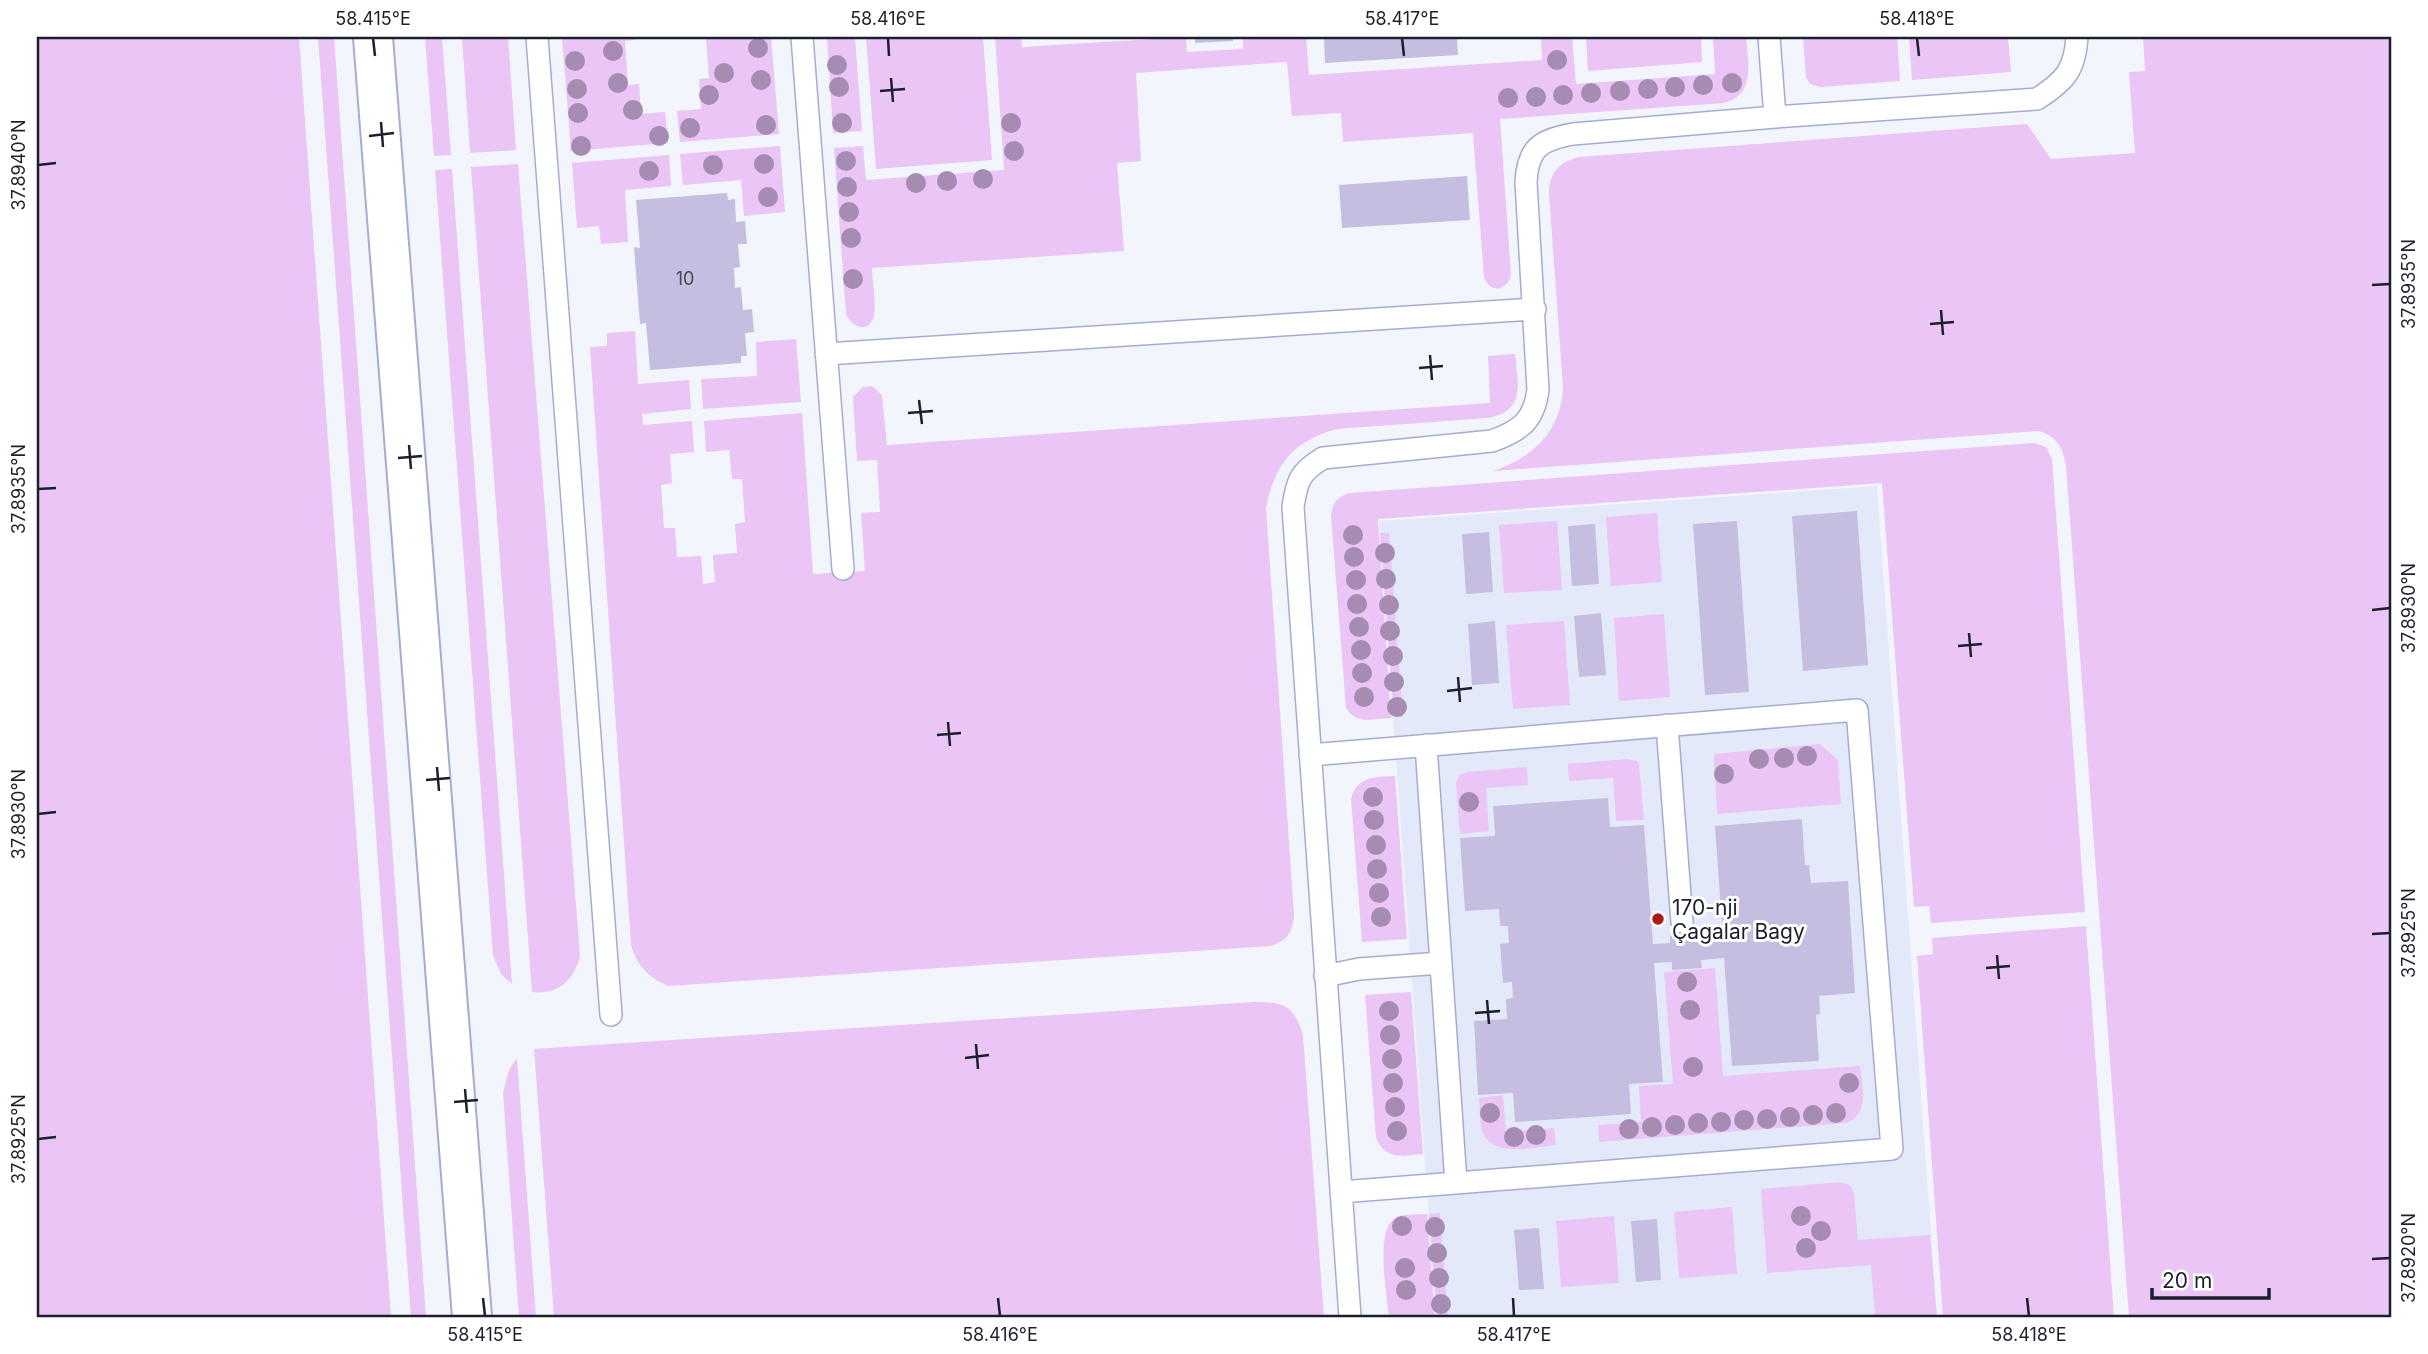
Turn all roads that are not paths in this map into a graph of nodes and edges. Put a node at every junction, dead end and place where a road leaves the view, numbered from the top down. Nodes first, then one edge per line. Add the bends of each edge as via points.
1 (373, 37) edge
2 (537, 37) edge
3 (802, 37) edge
4 (1769, 37) edge
5 (2077, 37) edge
6 (1775, 117) junction
7 (1535, 309) junction
8 (827, 354) junction
9 (843, 569) dead end
10 (1667, 725) junction
11 (1426, 745) junction
12 (1310, 755) junction
13 (1682, 922) dead end
14 (1441, 963) junction
15 (1325, 976) junction
16 (611, 1015) dead end
17 (1456, 1183) junction
18 (1341, 1192) junction
19 (472, 1317) edge
20 (1350, 1317) edge

1 - 19 street
2 - 16 lane
3 - 8 lane
4 - 6 lane
5 - 6 lane via 2070,71 2037,99
6 - 7 lane via 1573,134 1552,137 1535,149 1527,164 1526,183
7 - 8 lane
7 - 12 lane via 1536,408 1511,434 1492,441 1323,458 1304,469 1293,507
8 - 9 lane
10 - 11 lane
10 - 13 lane
10 - 17 lane via 1857,710 1892,1149
11 - 12 lane
11 - 14 lane
12 - 15 lane
14 - 15 lane
14 - 17 lane
15 - 18 lane
17 - 18 lane
18 - 20 lane

